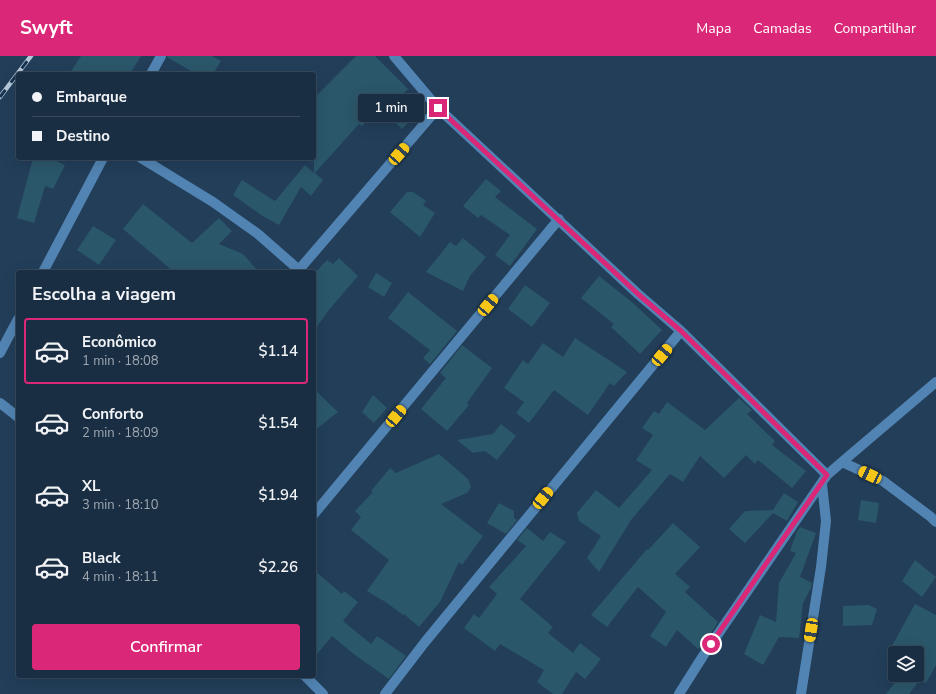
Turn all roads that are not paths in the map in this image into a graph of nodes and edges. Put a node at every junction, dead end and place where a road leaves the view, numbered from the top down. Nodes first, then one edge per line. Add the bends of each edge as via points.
1 (161, 56) edge
2 (394, 56) edge
3 (151, 72) edge
4 (438, 108) junction
5 (102, 160) edge
6 (144, 160) edge
7 (559, 219) junction
8 (44, 270) edge
9 (297, 270) edge
10 (299, 270) edge
11 (16, 323) edge
12 (681, 331) junction
13 (0, 353) edge
14 (936, 382) edge
15 (0, 403) edge
16 (16, 415) edge
17 (842, 462) junction
18 (827, 475) junction
19 (822, 484) junction
20 (316, 512) edge
21 (936, 522) edge
22 (307, 678) edge
23 (323, 694) edge
24 (385, 694) edge
25 (679, 694) edge
26 (801, 694) edge

1 - 3 street
2 - 4 street
4 - 7 street
4 - 10 street
5 - 8 street
6 - 9 street via 213,202 258,234
7 - 12 street
7 - 20 street
11 - 13 street
12 - 18 street
12 - 24 street
14 - 17 street
15 - 16 street
17 - 18 street
17 - 21 street via 883,481
18 - 19 street
19 - 25 street via 702,656
19 - 26 street via 826,521
22 - 23 street

